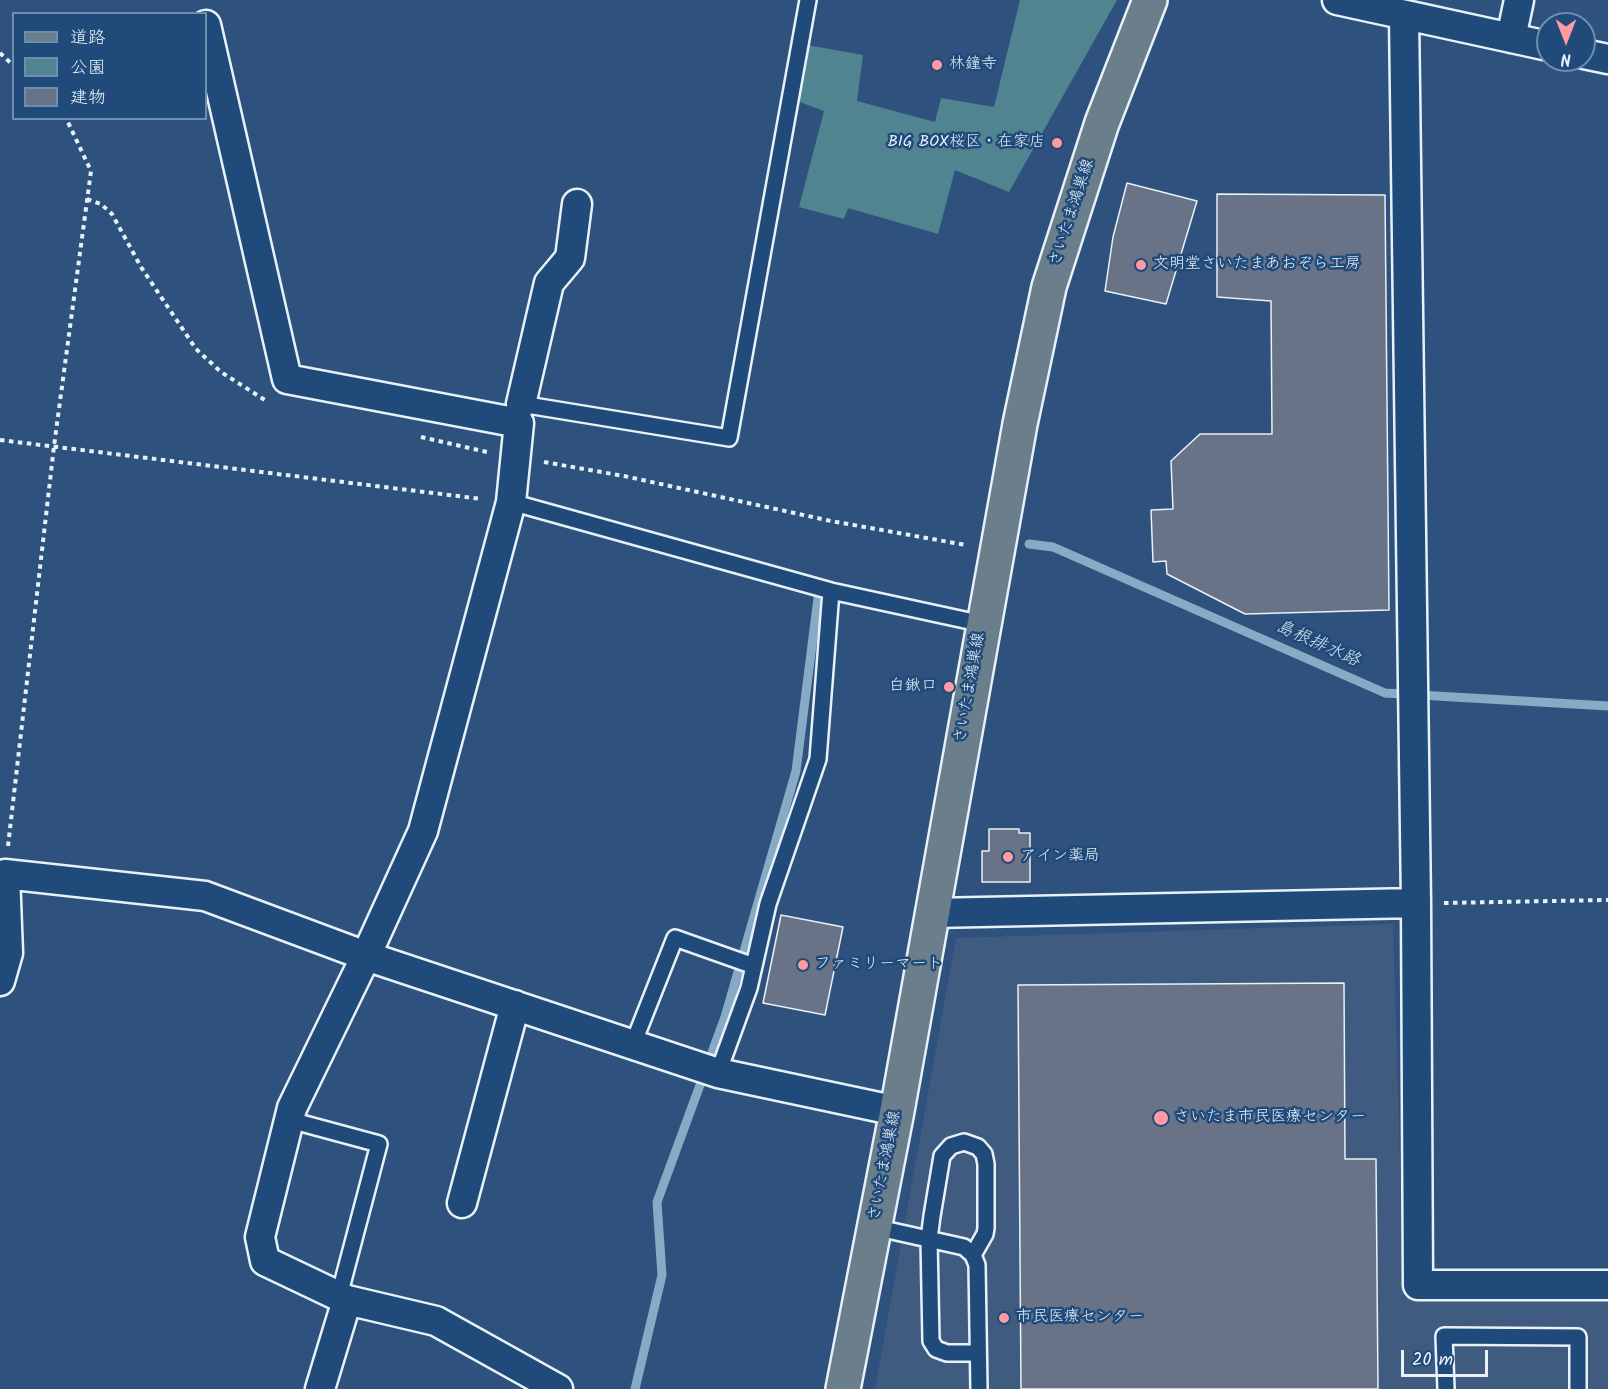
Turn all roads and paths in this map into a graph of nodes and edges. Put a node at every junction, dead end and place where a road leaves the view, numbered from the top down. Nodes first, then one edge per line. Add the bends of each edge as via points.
1 (808, 0) edge
2 (1150, 0) edge
3 (1336, 0) edge
4 (1519, 0) edge
5 (1404, 16) junction
6 (207, 29) edge
7 (1511, 38) junction
8 (1536, 43) edge
9 (0, 53) edge
10 (12, 64) edge
11 (67, 120) edge
12 (577, 204) dead end
13 (520, 413) junction
14 (0, 440) edge
15 (54, 446) junction
16 (511, 502) junction
17 (831, 591) junction
18 (983, 624) junction
19 (5, 874) junction
20 (1608, 900) edge
21 (1416, 903) junction
22 (932, 913) junction
23 (366, 956) junction
24 (754, 966) junction
25 (0, 981) edge
26 (515, 1005) junction
27 (633, 1044) junction
28 (718, 1073) junction
29 (897, 1111) junction
30 (290, 1120) junction
31 (462, 1203) dead end
32 (874, 1227) junction
33 (929, 1239) junction
34 (973, 1254) junction
35 (1608, 1285) edge
36 (343, 1298) junction
37 (978, 1353) junction
38 (320, 1389) edge
39 (558, 1389) edge
40 (843, 1389) edge
41 (980, 1389) edge
42 (1446, 1389) edge
43 (1578, 1389) edge

1 - 13 lane via 729,438
2 - 18 main road, さいたま鴻巣線 via 1102,123 1049,287
3 - 5 street
4 - 7 street
5 - 7 street
5 - 21 street
6 - 13 street via 287,379
7 - 8 street
9 - 10 path
11 - 15 path via 91,171
12 - 13 street via 570,258 549,283
13 - 16 street
14 - 15 path
15 - 16 path
15 - 19 path
16 - 17 lane
16 - 23 street via 423,831
17 - 18 lane
17 - 24 lane via 818,759 768,904
18 - 22 main road, さいたま鴻巣線
19 - 23 street via 205,896
19 - 25 street via 8,953
20 - 21 path
21 - 22 street
21 - 35 street via 1418,1285
22 - 29 main road, さいたま鴻巣線
23 - 26 street
23 - 30 street via 292,1108
24 - 27 lane via 675,938
24 - 28 lane
26 - 27 street
26 - 31 street
27 - 28 street
28 - 29 street
29 - 32 main road, さいたま鴻巣線
30 - 36 street via 260,1237 265,1261
30 - 36 lane via 379,1144
32 - 33 lane
32 - 40 main road, さいたま鴻巣線
33 - 34 lane via 964,1247
33 - 34 lane via 942,1156 955,1143 969,1142 984,1154 986,1164 986,1228
33 - 37 lane via 931,1341 936,1349 947,1353
34 - 37 lane
36 - 38 street
36 - 39 street via 436,1321
37 - 41 lane
42 - 43 lane via 1444,1336 1578,1337

